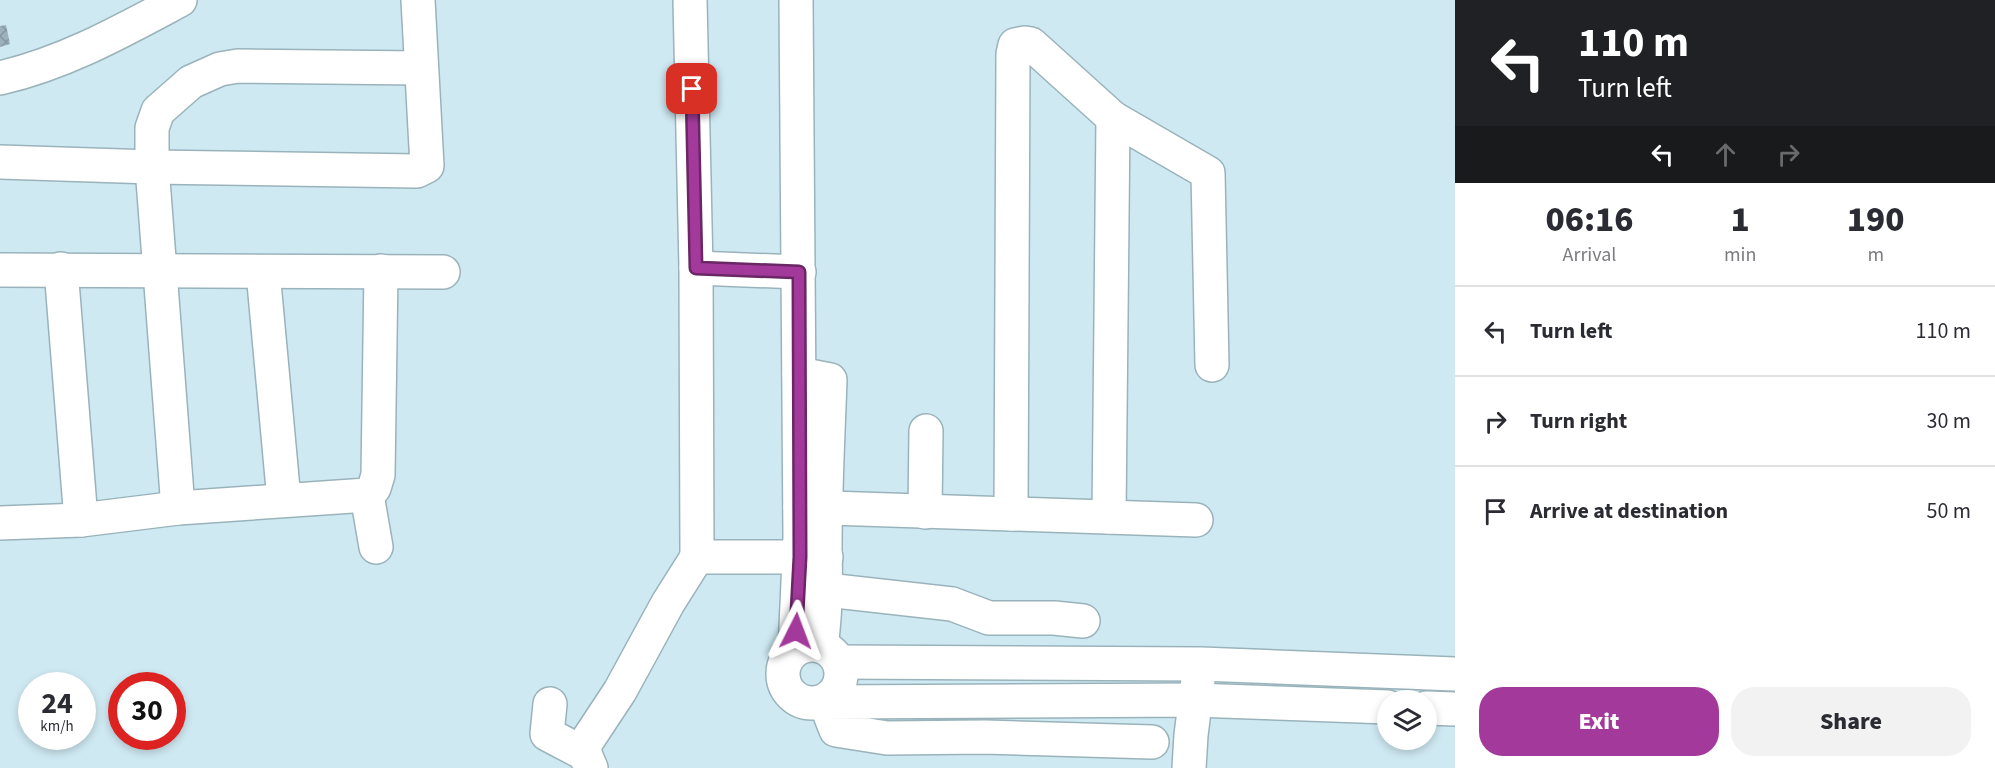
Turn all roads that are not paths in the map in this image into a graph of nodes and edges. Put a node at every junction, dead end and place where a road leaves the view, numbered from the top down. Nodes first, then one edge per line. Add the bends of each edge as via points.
1 (180, 0) edge
2 (418, 0) edge
3 (690, 0) edge
4 (796, 0) edge
5 (422, 68) junction
6 (0, 78) edge
7 (1113, 118) junction
8 (0, 162) edge
9 (152, 167) junction
10 (696, 268) junction
11 (61, 269) junction
12 (0, 270) edge
13 (161, 272) junction
14 (263, 272) junction
15 (387, 272) junction
16 (443, 272) dead end
17 (799, 272) junction
18 (1212, 365) dead end
19 (398, 419) dead end
20 (926, 431) dead end
21 (367, 495) junction
22 (284, 500) junction
23 (178, 508) junction
24 (813, 508) junction
25 (925, 512) junction
26 (1011, 514) junction
27 (1109, 517) junction
28 (81, 520) junction
29 (1196, 520) dead end
30 (0, 523) edge
31 (376, 547) dead end
32 (697, 557) junction
33 (813, 557) junction
34 (812, 591) junction
35 (1083, 621) dead end
36 (818, 652) junction
37 (1006, 663) junction
38 (1201, 664) junction
39 (1455, 674) edge
40 (1194, 700) junction
41 (1006, 701) junction
42 (825, 702) junction
43 (550, 704) dead end
44 (1377, 707) edge
45 (1437, 709) edge
46 (1455, 710) edge
47 (1152, 742) dead end
48 (588, 761) edge
49 (1189, 768) edge

1 - 6 street via 100,42 48,64
2 - 5 street
3 - 10 street
4 - 17 street
5 - 9 street via 220,69 192,82 158,111 152,128
5 - 9 street via 427,166 417,171
7 - 18 street via 1208,173
7 - 26 street via 1031,44 1015,45
7 - 27 street
8 - 9 street
9 - 13 street
10 - 17 street
10 - 32 street
11 - 12 street
11 - 13 street
11 - 28 street
13 - 14 street
13 - 23 street
14 - 15 street
14 - 22 street
15 - 16 street
15 - 19 street
15 - 21 street via 378,475
17 - 24 street via 799,374 830,380
20 - 25 street
21 - 22 street
21 - 31 street
22 - 23 street
23 - 28 street
24 - 25 street
24 - 33 street
25 - 26 street
26 - 27 street
27 - 29 street
28 - 30 street
32 - 33 street
32 - 48 street via 585,744
33 - 34 street
34 - 35 street via 952,604 989,618
34 - 36 street via 825,619
36 - 37 street
36 - 42 street via 842,677 837,692
36 - 42 street via 786,659 782,671 784,684 800,702
37 - 38 street
37 - 41 street
38 - 39 street
38 - 40 street
40 - 41 street
40 - 44 street
40 - 49 street
41 - 42 street
42 - 47 street via 837,730 887,738
43 - 48 street via 547,734
45 - 46 street

